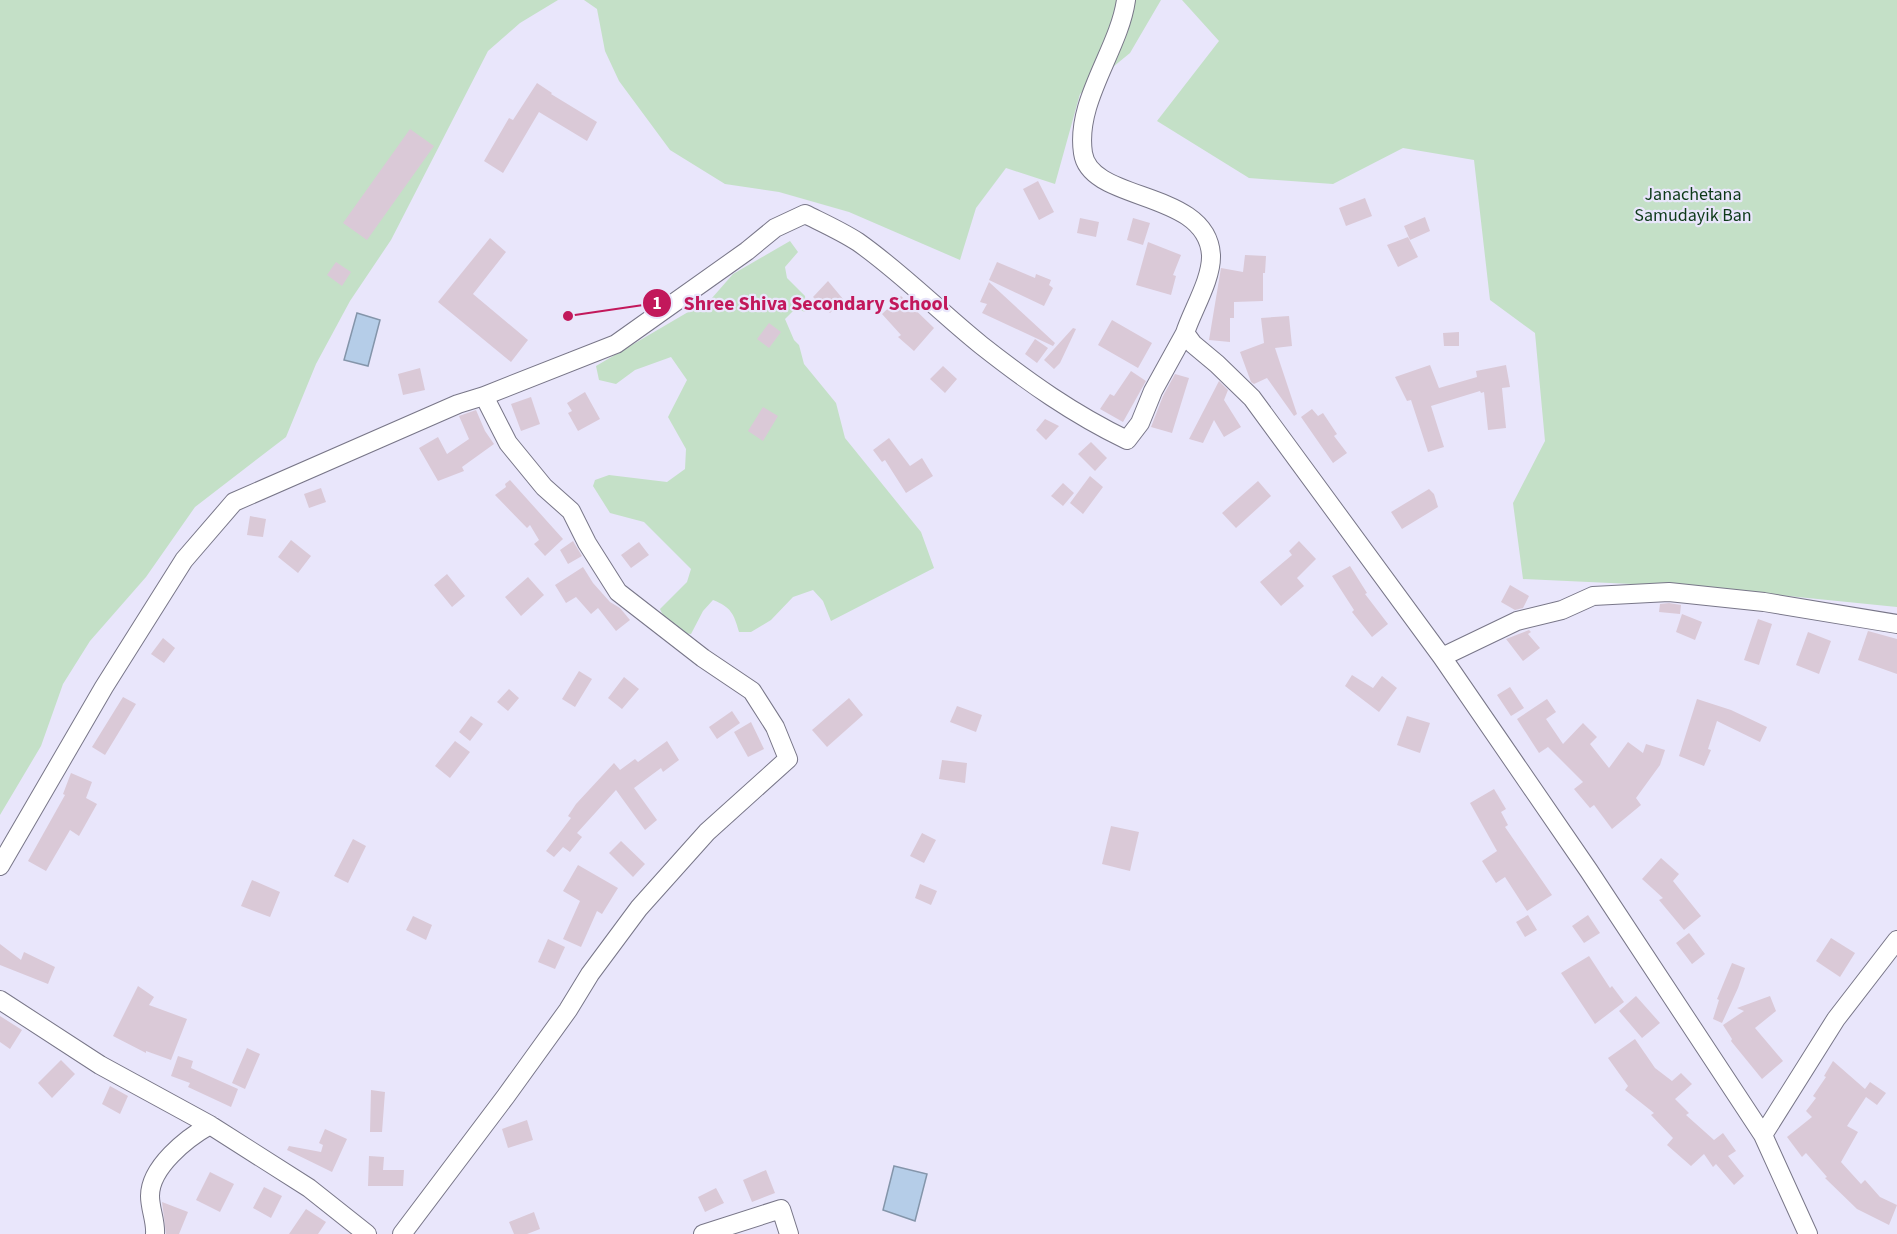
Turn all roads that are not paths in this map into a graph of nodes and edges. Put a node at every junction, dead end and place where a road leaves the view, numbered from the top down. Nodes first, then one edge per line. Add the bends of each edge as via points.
1 (1126, 0) edge
2 (1185, 333) junction
3 (484, 396) junction
4 (1897, 624) edge
5 (1442, 657) junction
6 (0, 866) edge
7 (1897, 939) edge
8 (0, 1000) edge
9 (210, 1125) junction
10 (1763, 1135) junction
11 (155, 1234) edge
12 (367, 1234) edge
13 (402, 1234) edge
14 (703, 1234) edge
15 (789, 1234) edge
16 (1808, 1234) edge

1 - 2 street via 1123,19 1086,113 1083,154 1087,167 1107,182 1171,207 1200,227 1208,239 1211,258 1200,299
2 - 3 street via 1140,423 1127,440 1063,406 981,345 858,243 805,214 775,228 616,344
2 - 5 street via 1252,398
3 - 6 street via 234,501 184,560 104,687
3 - 13 street via 508,443 544,487 571,511 618,592 702,658 752,691 775,728 788,759 707,832 639,908
4 - 5 street via 1764,602 1669,592 1593,596 1562,610 1517,621
5 - 10 street
7 - 10 street via 1836,1019
8 - 9 street via 100,1065
9 - 11 street via 158,1170 150,1195
9 - 12 street via 309,1188
10 - 16 street
14 - 15 street via 782,1209

